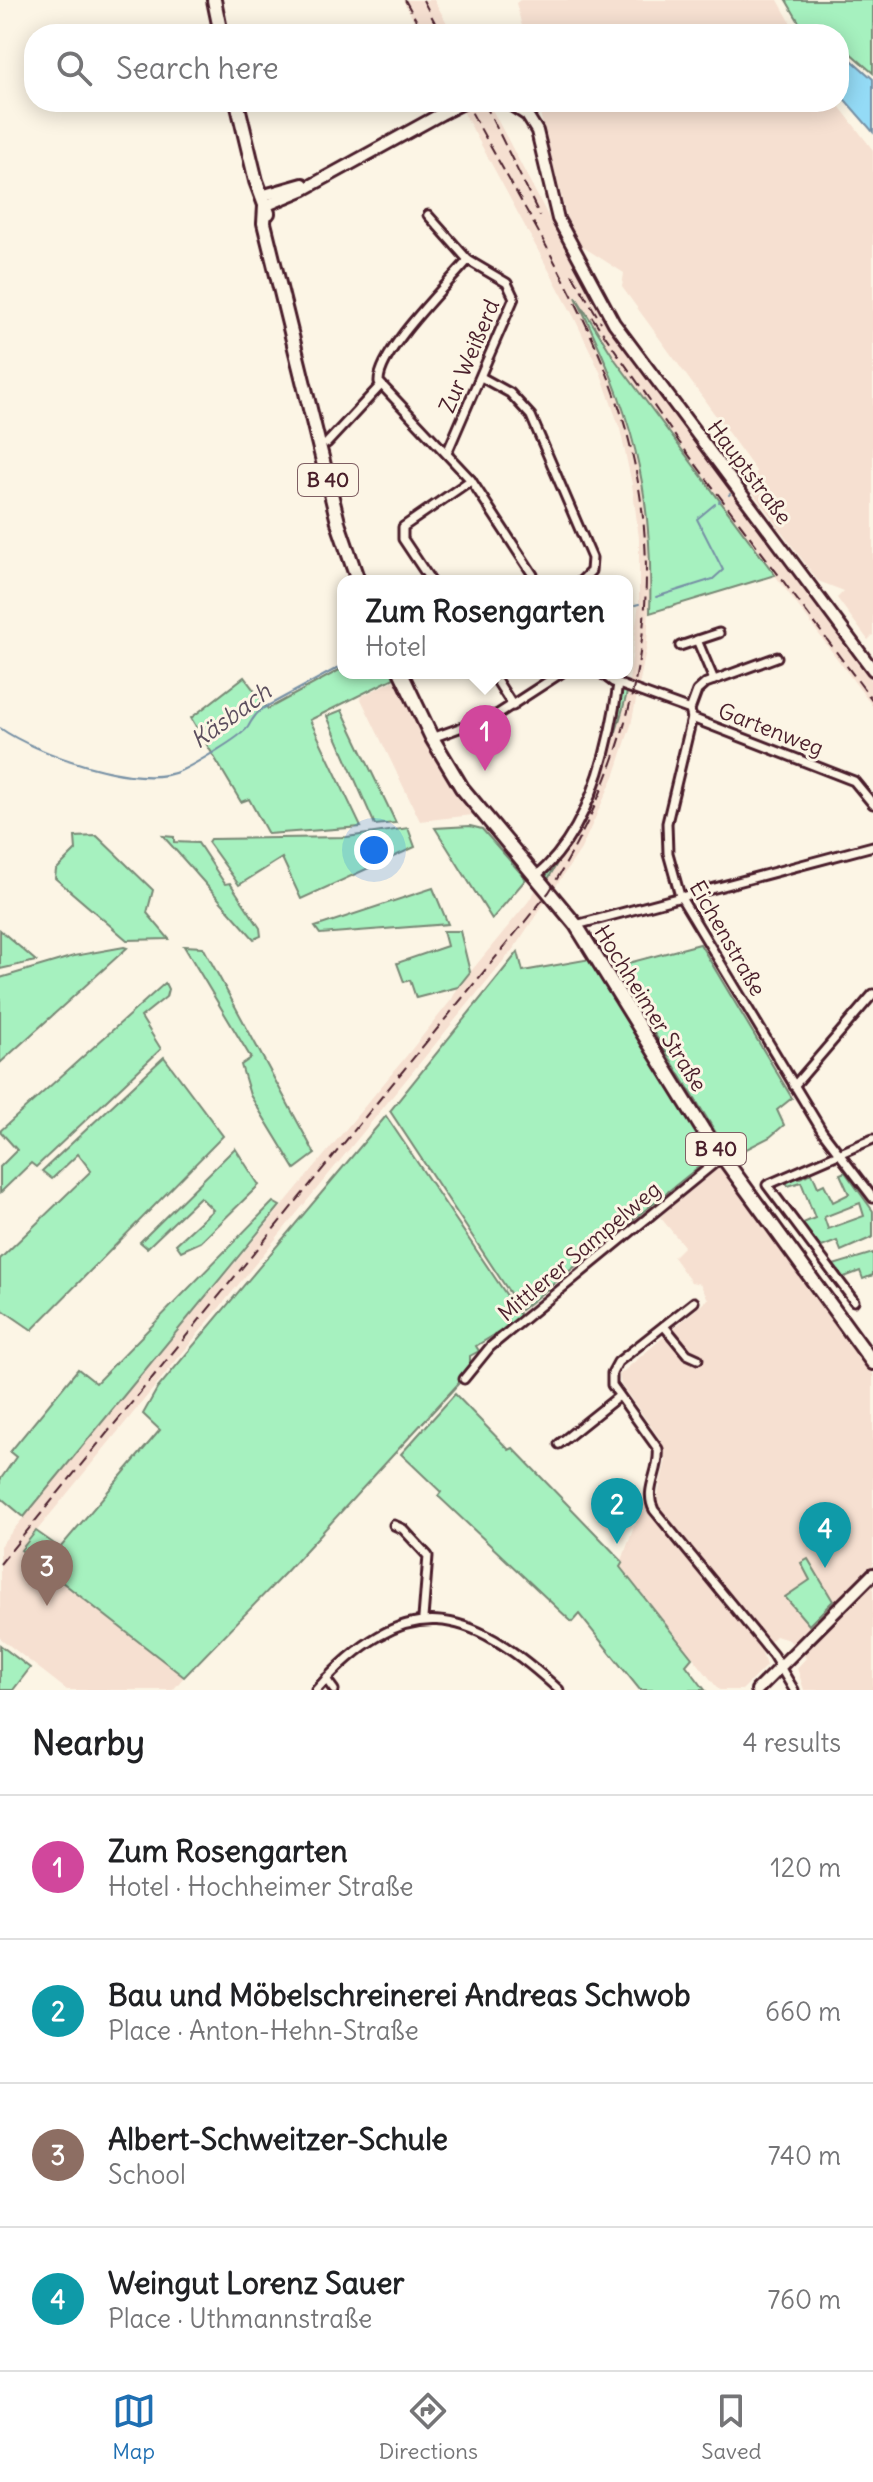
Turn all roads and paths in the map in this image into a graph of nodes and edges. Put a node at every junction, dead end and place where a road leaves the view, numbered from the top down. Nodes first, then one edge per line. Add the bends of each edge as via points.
1 (214, 0) edge
2 (219, 24) edge
3 (240, 112) edge
4 (445, 112) edge
5 (522, 112) edge
6 (263, 201) junction
7 (428, 215) dead end
8 (468, 260) junction
9 (481, 377) junction
10 (381, 385) junction
11 (327, 443) dead end
12 (447, 453) junction
13 (471, 480) junction
14 (356, 575) edge
15 (427, 575) edge
16 (533, 575) edge
17 (587, 575) edge
18 (719, 633) dead end
19 (697, 640) junction
20 (680, 646) dead end
21 (777, 657) dead end
22 (873, 670) edge
23 (404, 679) edge
24 (496, 679) edge
25 (552, 679) edge
26 (610, 679) edge
27 (714, 680) junction
28 (618, 684) junction
29 (513, 706) junction
30 (691, 714) junction
31 (432, 738) junction
32 (873, 804) edge
33 (873, 846) edge
34 (535, 877) junction
35 (680, 896) junction
36 (576, 925) junction
37 (873, 994) edge
38 (794, 1086) junction
39 (873, 1139) edge
40 (841, 1155) junction
41 (722, 1157) junction
42 (873, 1198) edge
43 (854, 1301) dead end
44 (694, 1302) dead end
45 (664, 1326) junction
46 (698, 1359) dead end
47 (873, 1363) edge
48 (464, 1379) dead end
49 (619, 1396) junction
50 (559, 1444) dead end
51 (394, 1525) dead end
52 (873, 1574) edge
53 (423, 1618) junction
54 (780, 1667) junction
55 (326, 1679) junction
56 (316, 1690) edge
57 (334, 1690) edge
58 (559, 1690) edge
59 (757, 1690) edge
60 (794, 1690) edge

1 - 2 main road
3 - 6 main road
4 - 6 street, bridge via 317,182
5 - 22 street, Hauptstraße via 537,131 558,219 614,323
6 - 14 main road, B 40 via 264,223 339,526
7 - 8 street, Zur Weißerd
8 - 9 street, Zur Weißerd via 503,279 514,298
8 - 10 street via 388,358
9 - 12 street, Zur Weißerd
9 - 17 street via 518,400 536,426 592,558
10 - 11 street
10 - 12 street
12 - 13 street
13 - 15 street via 403,527 403,539
13 - 16 street
18 - 19 street
19 - 20 street
19 - 27 street
21 - 27 street
23 - 31 main road, Hochheimer Straße / B 40
24 - 29 street
25 - 29 street
26 - 28 street, Gartenweg
27 - 30 street, Eichenstraße via 701,687
28 - 30 street, Gartenweg
28 - 34 street via 612,733 600,768 566,842
29 - 31 street
30 - 32 street, Gartenweg via 854,781
30 - 35 street, Eichenstraße via 667,823 668,853
31 - 34 main road, Hochheimer Straße / B 40 via 473,803
33 - 35 street
34 - 36 main road, Hochheimer Straße / B 40
35 - 36 street
35 - 38 street, Eichenstraße
36 - 41 main road, Hochheimer Straße / B 40
37 - 38 street
38 - 40 street, Eichenstraße
39 - 40 street
40 - 42 street, Eichenstraße
40 - 43 street via 767,1185
41 - 47 main road, Hochheimer Straße / B 40
41 - 48 street, Mittlerer Sampelweg via 490,1347
44 - 45 street
45 - 46 street via 687,1354
45 - 49 street via 614,1367 611,1380
49 - 50 street
49 - 54 street via 658,1449 650,1494 654,1510
51 - 53 street via 428,1556
52 - 54 street
53 - 55 street via 375,1640
53 - 58 street via 471,1627 518,1655
54 - 59 street
54 - 60 street
55 - 56 street
55 - 57 street

